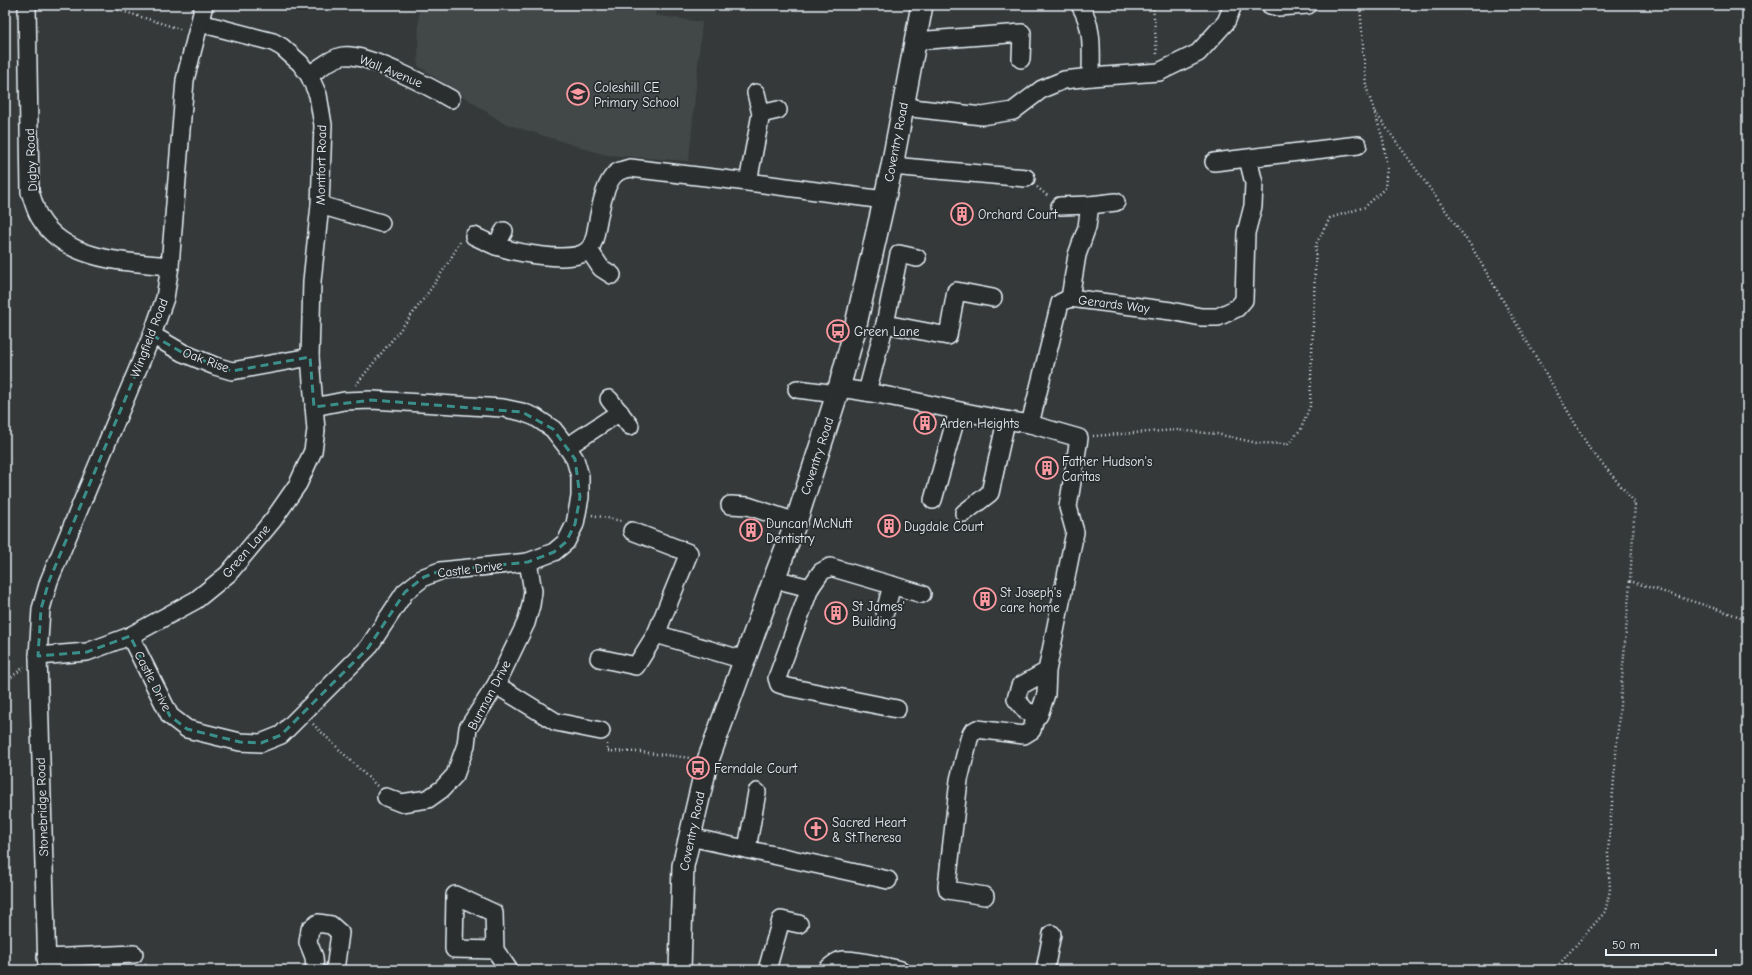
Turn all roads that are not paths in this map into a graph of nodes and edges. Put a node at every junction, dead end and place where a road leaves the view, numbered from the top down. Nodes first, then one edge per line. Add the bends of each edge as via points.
1 (27, 5) edge
2 (204, 5) edge
3 (922, 5) edge
4 (1080, 5) edge
5 (1233, 5) edge
6 (1270, 5) edge
7 (1308, 5) edge
8 (198, 28) junction
9 (915, 41) junction
10 (1021, 59) dead end
11 (309, 75) junction
12 (1091, 77) junction
13 (756, 93) dead end
14 (451, 99) dead end
15 (903, 107) junction
16 (778, 110) dead end
17 (761, 114) junction
18 (1358, 146) dead end
19 (1248, 159) junction
20 (1214, 162) dead end
21 (892, 166) junction
22 (1026, 178) road end
23 (748, 182) junction
24 (884, 200) junction
25 (1116, 202) dead end
26 (1090, 204) junction
27 (320, 205) junction
28 (1060, 206) road end
29 (381, 223) dead end
30 (504, 231) dead end
31 (474, 236) road end
32 (496, 246) junction
33 (589, 250) junction
34 (917, 258) dead end
35 (170, 266) junction
36 (612, 275) dead end
37 (992, 298) dead end
38 (1070, 298) junction
39 (885, 324) junction
40 (152, 335) junction
41 (310, 357) junction
42 (797, 389) dead end
43 (838, 391) junction
44 (868, 392) junction
45 (314, 407) junction
46 (958, 411) junction
47 (1006, 421) junction
48 (1030, 424) junction
49 (630, 426) dead end
50 (567, 447) junction
51 (933, 500) dead end
52 (730, 505) dead end
53 (964, 513) dead end
54 (796, 522) junction
55 (632, 531) road end
56 (528, 562) junction
57 (774, 579) junction
58 (892, 585) junction
59 (810, 588) junction
60 (922, 594) dead end
61 (885, 612) dead end
62 (656, 634) junction
63 (130, 636) junction
64 (38, 656) junction
65 (599, 658) dead end
66 (744, 660) junction
67 (1047, 671) junction
68 (496, 685) junction
69 (897, 709) dead end
70 (1036, 714) junction
71 (601, 732) road end
72 (757, 792) dead end
73 (386, 797) road end
74 (690, 836) junction
75 (747, 849) junction
76 (888, 880) dead end
77 (985, 896) dead end
78 (799, 924) dead end
79 (1052, 934) dead end
80 (495, 950) dead end
81 (134, 954) dead end
82 (47, 964) edge
83 (315, 970) edge
84 (335, 970) edge
85 (509, 970) edge
86 (680, 970) edge
87 (767, 970) edge
88 (827, 970) edge
89 (901, 970) edge
90 (1045, 970) edge

1 - 35 street, Digby Road via 30,192 40,217 55,237 74,248 105,259
2 - 8 street, Wingfield Road
3 - 9 main road, Coventry Road
4 - 12 street via 1092,36
5 - 12 street via 1226,22 1198,53 1159,72
6 - 7 street
8 - 11 street, Montfort Road via 273,42 300,63
8 - 35 street, Wingfield Road via 185,80
9 - 10 street via 1022,33
9 - 15 main road, Coventry Road
11 - 14 street, Wall Avenue via 343,56 361,57 424,83
11 - 27 street, Montfort Road via 318,95 323,125
12 - 15 street via 1064,80 1042,89 1014,111 982,116
13 - 17 street
15 - 21 main road, Coventry Road
16 - 17 street
17 - 23 street
18 - 19 street
19 - 20 street
19 - 38 street, Gerards Way via 1254,183 1253,206 1246,233 1244,300 1237,308 1218,317 1201,317
21 - 22 street
21 - 24 main road, Coventry Road
23 - 24 street
23 - 33 street via 630,168 619,172 608,182
24 - 43 main road, Coventry Road
25 - 26 street
26 - 28 street
26 - 38 street via 1087,227 1077,255
27 - 29 street
27 - 41 street, Montfort Road via 312,281
30 - 32 street
31 - 32 street
32 - 33 street via 545,257 580,255
33 - 36 street via 601,268
34 - 39 street via 899,254
35 - 40 street, Wingfield Road via 165,298
37 - 39 street via 956,291 948,336
38 - 48 street, Gerards Way via 1060,303
39 - 44 street
40 - 41 street, Oak Rise via 183,353 232,371
40 - 64 street, Wingfield Road via 49,581 41,609
41 - 45 street, Green Lane
42 - 43 street
43 - 44 street
43 - 54 main road, Coventry Road
44 - 46 street
45 - 50 street, Castle Drive via 344,401 372,400 522,412 535,417 552,430
45 - 63 street, Green Lane via 316,430 313,451 298,484 273,520 228,574 196,600
46 - 47 street
46 - 51 street
47 - 48 street
47 - 53 street via 990,493
48 - 67 street via 1079,438 1068,507 1075,532
49 - 50 street via 615,406
50 - 56 street, Castle Drive via 575,459 580,476 580,496 575,524 566,542 554,552
52 - 54 street via 748,506
54 - 57 main road, Coventry Road
55 - 62 street via 689,553
56 - 63 street, Castle Drive via 440,571 424,577 405,592 368,648 281,736 261,743 240,742 187,729 170,716
56 - 68 street, Burman Drive via 533,591 532,605
57 - 59 street
57 - 66 main road, Coventry Road
58 - 59 street via 830,567 821,572
58 - 60 street
58 - 61 street
59 - 69 street via 776,678 779,684
62 - 65 street via 636,666
62 - 66 street
63 - 64 street, Green Lane via 87,652
64 - 82 street, Stonebridge Road
66 - 74 main road, Coventry Road via 708,760
67 - 70 street via 1046,694 1039,715
67 - 70 street via 1020,686 1016,699 1026,711
68 - 71 street via 556,722
68 - 73 street, Burman Drive via 468,728 466,745 455,775 442,789 428,799 401,803
70 - 77 street via 1032,730 1024,735 977,729 972,732 969,739 959,780 947,886 948,890
72 - 75 street
74 - 75 street
74 - 86 main road, Coventry Road via 683,866
75 - 76 street
78 - 87 street via 781,920
79 - 90 street
80 - 85 street
81 - 82 street, Stonebridge Road
83 - 84 street via 314,957 308,942 310,929 318,923 331,925 340,932
88 - 89 street via 842,960

